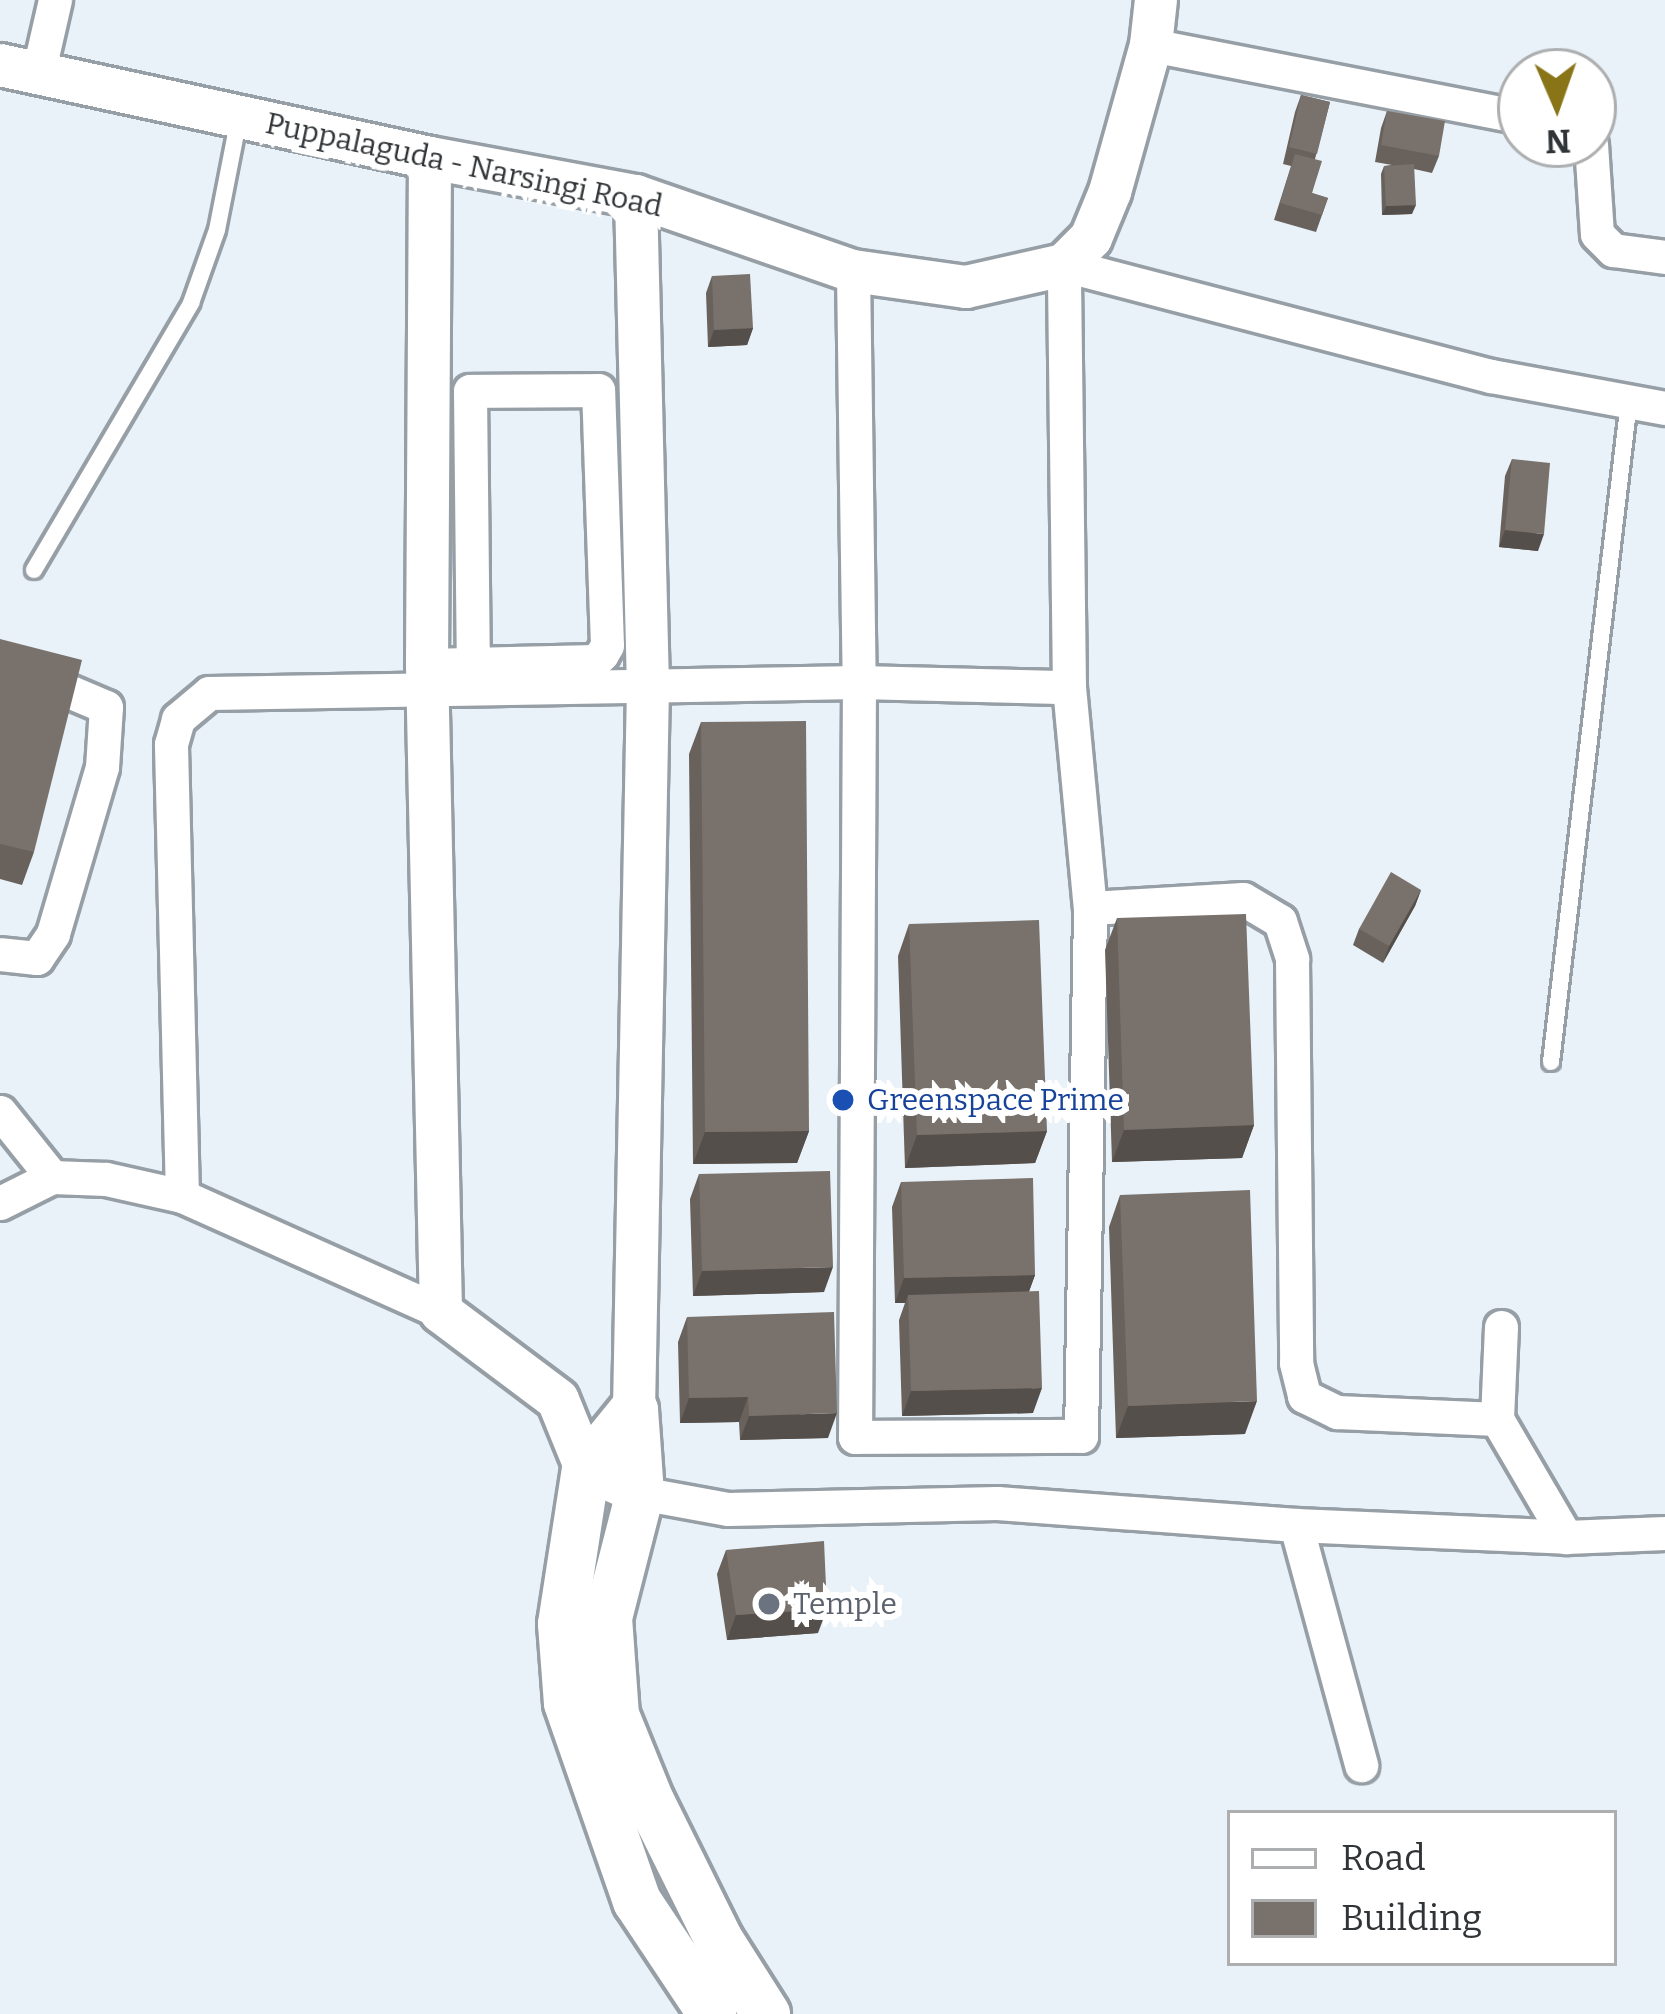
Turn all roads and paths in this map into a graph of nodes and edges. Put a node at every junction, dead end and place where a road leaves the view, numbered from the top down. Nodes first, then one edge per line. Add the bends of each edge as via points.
1 (55, 0) edge
2 (1156, 0) edge
3 (1150, 45) junction
4 (19, 69) edge
5 (1497, 111) edge
6 (240, 118) junction
7 (430, 158) junction
8 (1593, 168) edge
9 (636, 196) junction
10 (1665, 257) edge
11 (1064, 265) junction
12 (854, 271) junction
13 (1629, 401) junction
14 (1665, 408) edge
15 (34, 569) dead end
16 (0, 662) edge
17 (473, 664) junction
18 (428, 677) junction
19 (859, 682) junction
20 (648, 688) junction
21 (1069, 688) junction
22 (1090, 908) junction
23 (0, 954) edge
24 (1551, 1062) dead end
25 (0, 1112) edge
26 (52, 1177) junction
27 (182, 1196) junction
28 (0, 1203) edge
29 (441, 1312) junction
30 (1501, 1327) dead end
31 (634, 1411) junction
32 (1497, 1420) junction
33 (586, 1469) junction
34 (640, 1493) junction
35 (1297, 1525) junction
36 (1665, 1533) edge
37 (1566, 1537) junction
38 (1361, 1765) dead end
39 (712, 2014) edge
40 (766, 2014) edge

1 - 4 street
2 - 3 street
3 - 5 street
3 - 11 street via 1110,193 1091,238
4 - 6 street, Puppalaguda - Narsingi Road
6 - 7 street, Puppalaguda - Narsingi Road
6 - 15 lane via 218,230 191,303
7 - 9 street, Puppalaguda - Narsingi Road
7 - 18 street
8 - 10 street via 1597,235 1613,250
9 - 12 street, Puppalaguda - Narsingi Road
9 - 20 street
11 - 12 street, Puppalaguda - Narsingi Road via 966,286
11 - 13 street via 1491,376
11 - 21 street
12 - 19 street
13 - 14 street
13 - 24 lane
16 - 23 street via 106,706 102,767 53,934 37,958
17 - 17 street via 595,661 607,645 598,390 470,391
17 - 18 street
18 - 20 street
18 - 27 street via 209,693 178,718 171,764
18 - 29 street
19 - 20 street
19 - 21 street
19 - 22 street via 855,1437 1081,1436
20 - 31 street
21 - 22 street
22 - 32 street via 1243,899 1280,921 1292,959 1296,1363 1304,1396 1337,1412
25 - 26 street
26 - 27 street via 106,1178
26 - 28 street
27 - 29 street
29 - 33 street via 558,1400
30 - 32 street
31 - 33 main road
31 - 34 main road
32 - 37 street
33 - 34 street
33 - 39 main road via 562,1624 568,1703 637,1901
34 - 35 street via 728,1509 997,1503
34 - 40 main road via 608,1618 616,1715 719,1940
35 - 37 street
35 - 38 street
36 - 37 street

